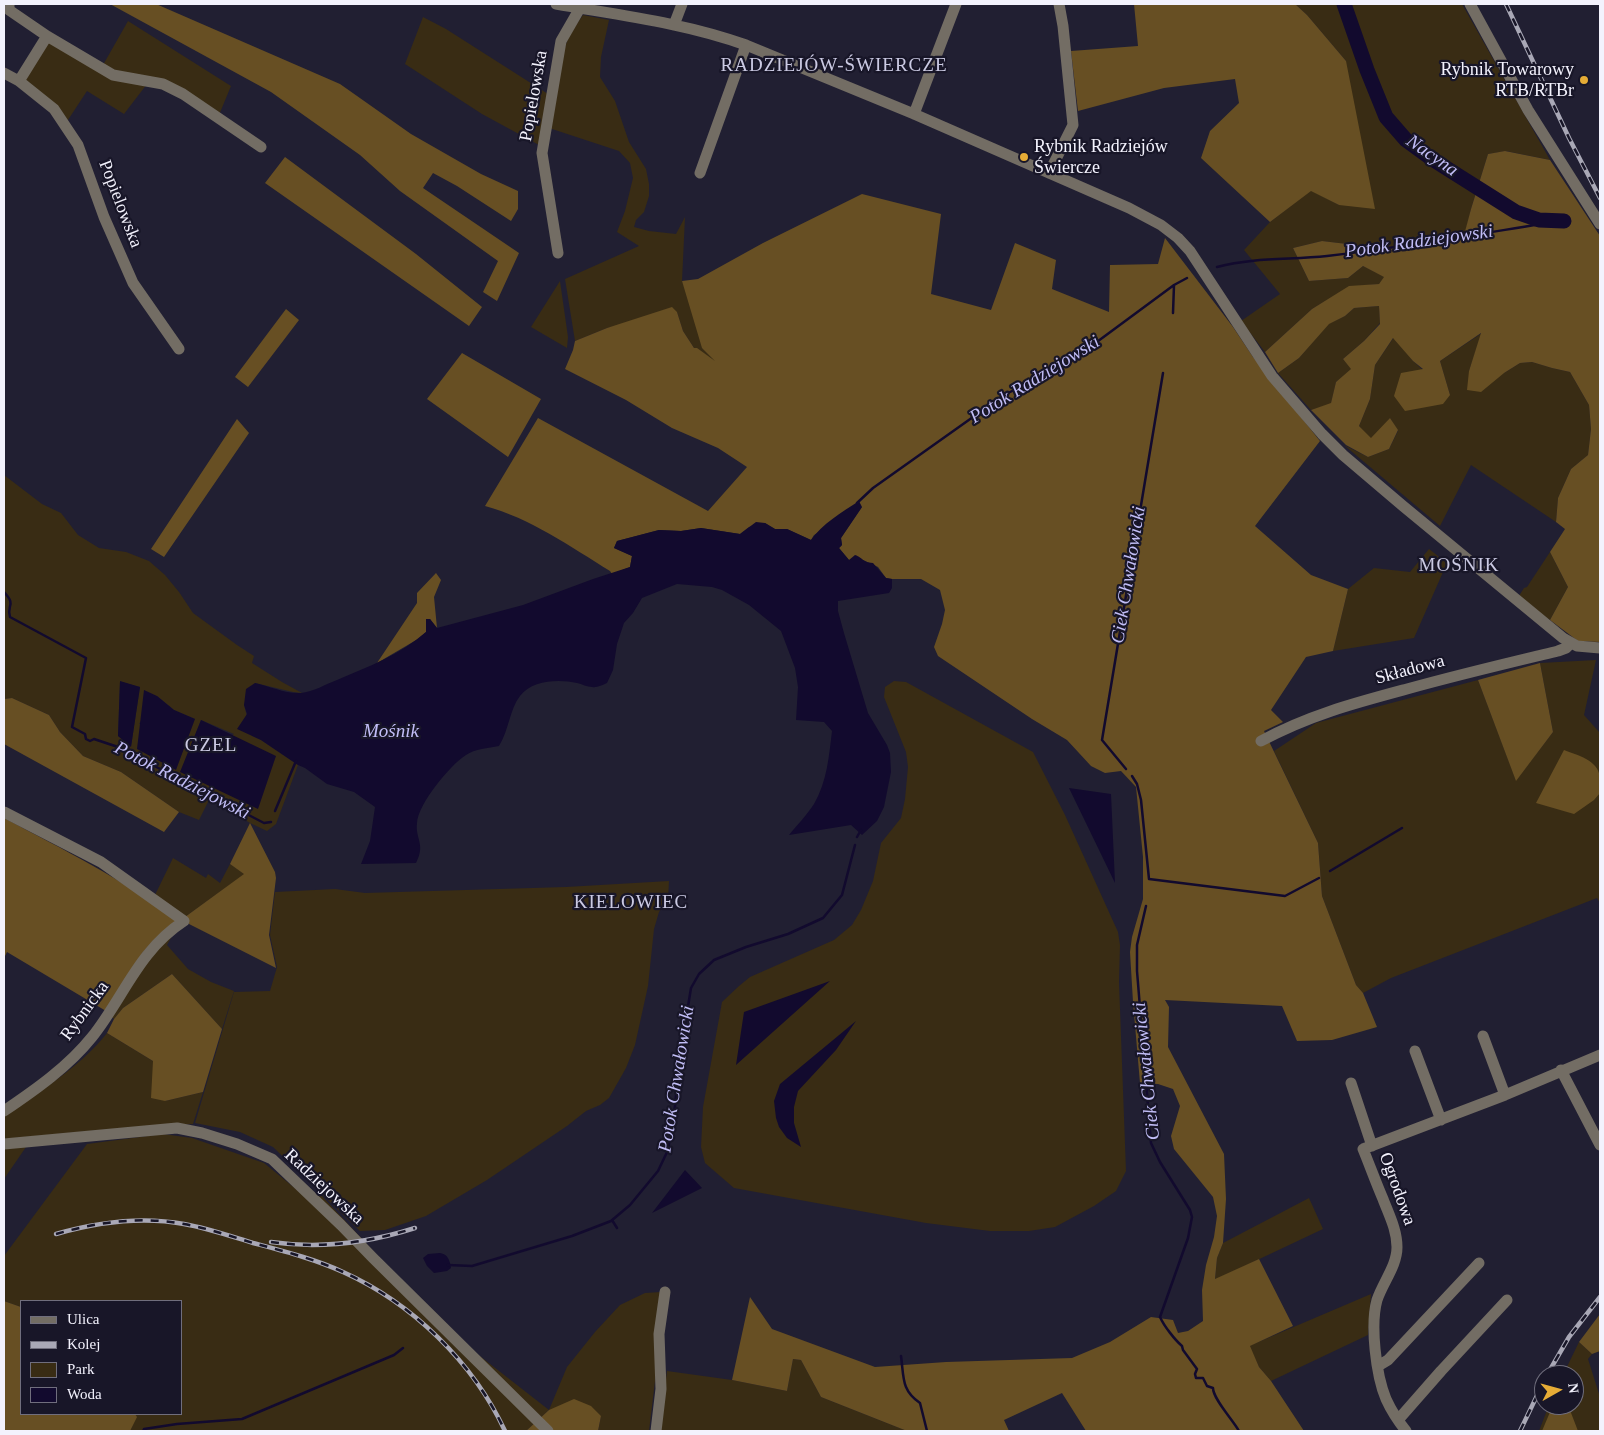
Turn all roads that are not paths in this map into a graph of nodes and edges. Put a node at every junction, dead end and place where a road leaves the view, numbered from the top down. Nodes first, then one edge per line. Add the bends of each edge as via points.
1 (9, 4) edge
2 (556, 4) edge
3 (682, 4) edge
4 (956, 4) edge
5 (1059, 4) edge
6 (1470, 4) edge
7 (580, 8) junction
8 (674, 25) junction
9 (47, 36) junction
10 (746, 45) junction
11 (4, 72) edge
12 (18, 81) junction
13 (914, 114) junction
14 (261, 147) dead end
15 (700, 173) dead end
16 (1049, 173) junction
17 (1600, 224) edge
18 (558, 254) dead end
19 (179, 349) dead end
20 (1571, 644) junction
21 (1600, 648) edge
22 (1261, 741) dead end
23 (4, 812) edge
24 (1483, 1036) dead end
25 (1415, 1051) dead end
26 (1600, 1054) edge
27 (1561, 1070) junction
28 (1351, 1083) dead end
29 (1505, 1095) junction
30 (4, 1110) edge
31 (1441, 1120) junction
32 (4, 1144) edge
33 (1600, 1145) edge
34 (1372, 1146) junction
35 (1479, 1263) dead end
36 (665, 1292) dead end
37 (1507, 1300) dead end
38 (1378, 1366) junction
39 (1398, 1420) junction
40 (548, 1431) edge
41 (656, 1431) edge
42 (1406, 1431) edge

1 - 9 street via 9,10
2 - 7 street
3 - 8 street
4 - 13 street
5 - 16 street via 1072,125
6 - 17 street via 1528,110
7 - 8 street
7 - 18 street, Popielowska via 562,41 542,152
8 - 10 street
9 - 12 street
9 - 14 street via 113,75 163,84 183,94
10 - 13 street
10 - 15 street
11 - 12 street, Popielowska
12 - 19 street, Popielowska via 54,109 78,145 133,284
13 - 16 street
16 - 20 street via 1142,214 1178,238 1197,260 1272,376 1328,440
20 - 21 street
20 - 22 street, Składowa via 1558,651 1321,713
23 - 30 street, Rybnicka via 101,862 184,921 161,938 145,958 92,1038 70,1061
24 - 29 street
25 - 31 street
26 - 27 street, Ogrodowa
27 - 29 street, Ogrodowa
27 - 33 street
28 - 34 street, Ogrodowa
29 - 31 street, Ogrodowa
31 - 34 street, Ogrodowa
32 - 40 street, Radziejowska via 177,1128 237,1144 272,1160
34 - 38 street, Ogrodowa via 1363,1149 1393,1225 1397,1246 1395,1262 1374,1316
35 - 38 street via 1388,1360
36 - 41 street via 659,1334 661,1388
37 - 39 street
38 - 39 street, Ogrodowa via 1386,1398
39 - 42 street, Ogrodowa

